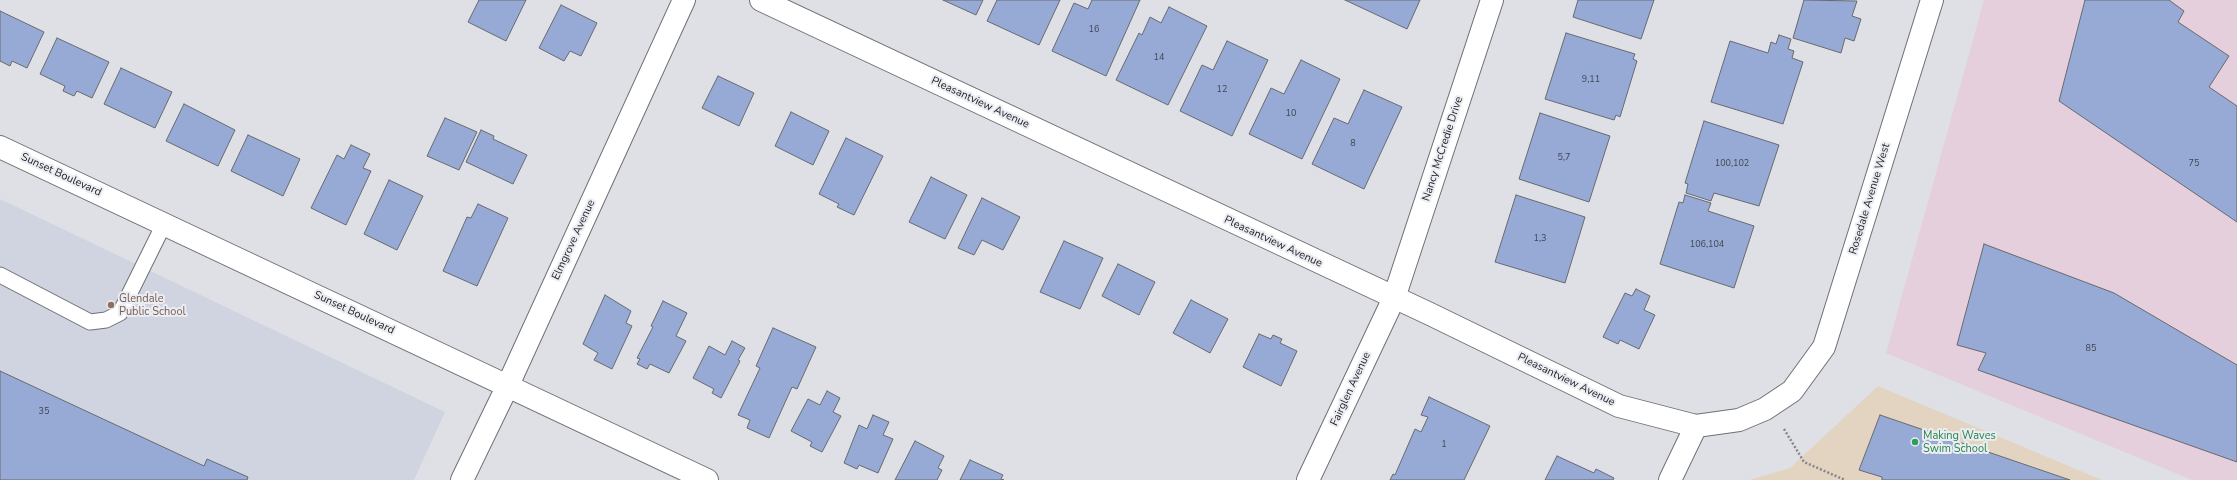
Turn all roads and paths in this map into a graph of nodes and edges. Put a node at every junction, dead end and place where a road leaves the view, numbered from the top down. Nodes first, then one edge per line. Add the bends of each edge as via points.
1 (684, 0) edge
2 (761, 0) edge
3 (1492, 0) edge
4 (1932, 0) edge
5 (0, 147) edge
6 (164, 224) junction
7 (0, 275) edge
8 (1394, 298) junction
9 (508, 385) junction
10 (1792, 391) joint
11 (1770, 406) junction
12 (1696, 426) junction
13 (462, 480) edge
14 (707, 480) edge
15 (1308, 480) edge
16 (1670, 480) edge
17 (1845, 480) edge

1 - 9 street, Elmgrove Avenue
2 - 8 street, Pleasantview Avenue
3 - 8 street, Nancy McCredie Drive
4 - 10 street, Rosedale Avenue West via 1824,347
5 - 6 street, Sunset Boulevard
6 - 7 lane via 120,313 106,320 90,322
6 - 9 street, Sunset Boulevard
8 - 12 street, Pleasantview Avenue via 1619,406
8 - 15 street, Fairglen Avenue
9 - 13 street, Elmgrove Avenue
9 - 14 street, Sunset Boulevard
10 - 11 street, Pleasantview Avenue
11 - 12 street, Pleasantview Avenue via 1739,420
11 - 17 path via 1804,462
12 - 16 street

